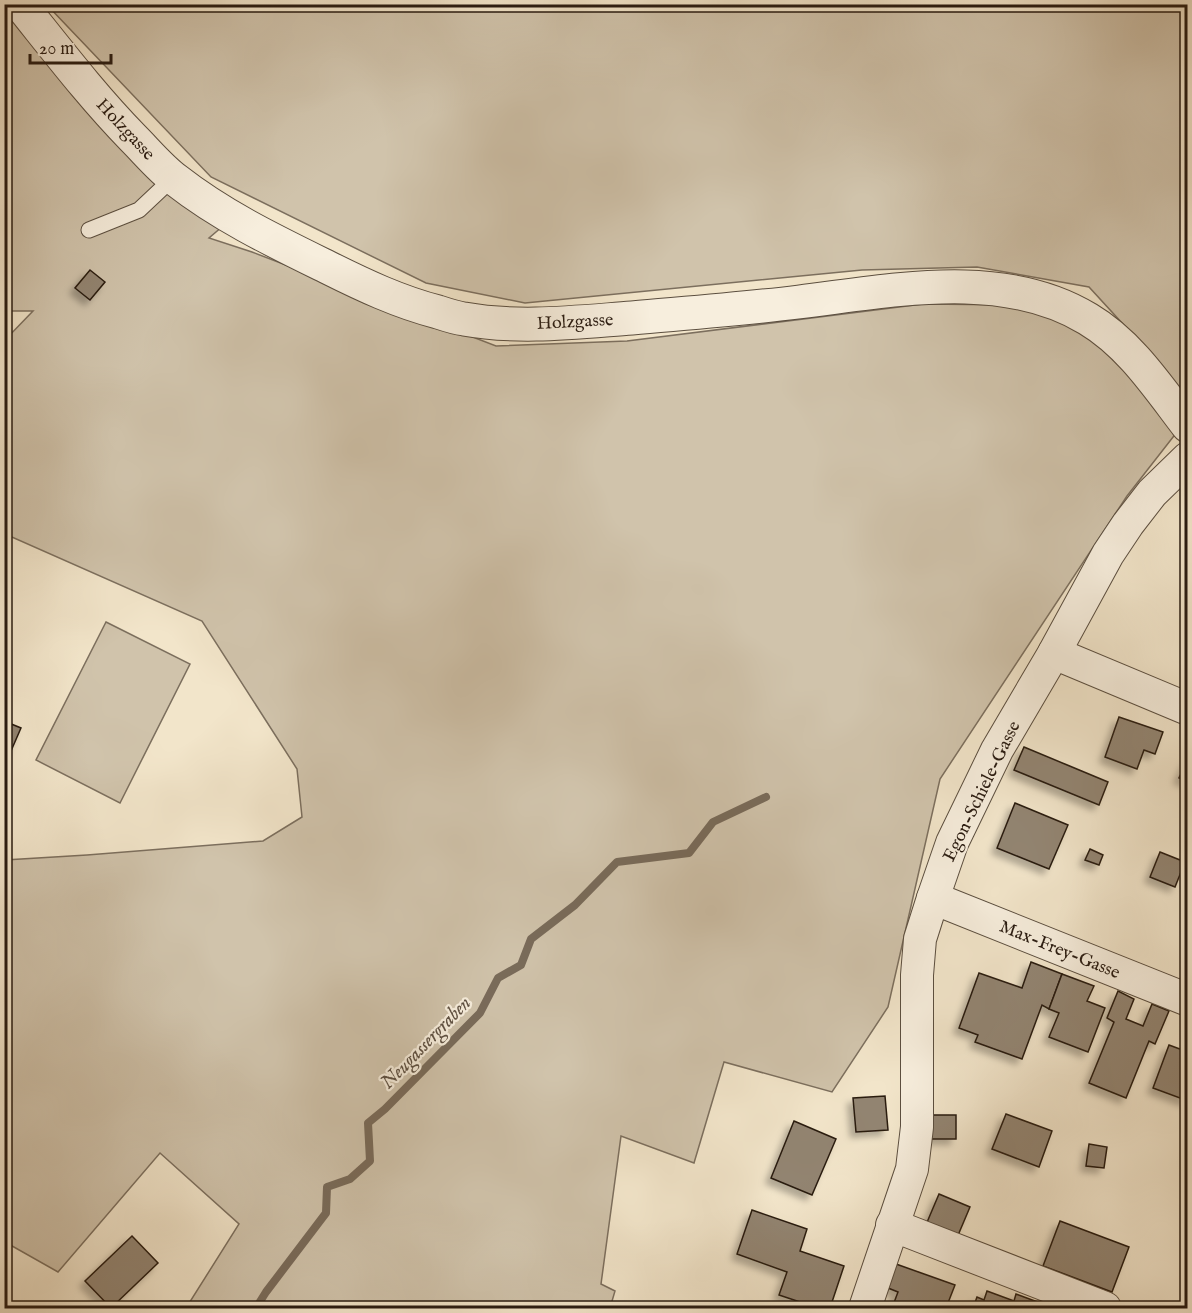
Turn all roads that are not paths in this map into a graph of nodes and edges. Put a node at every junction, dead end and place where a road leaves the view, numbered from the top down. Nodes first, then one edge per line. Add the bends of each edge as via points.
1 (20, 4) edge
2 (173, 178) junction
3 (89, 230) dead end
4 (1188, 426) edge
5 (1188, 458) edge
6 (1054, 653) junction
7 (1188, 709) edge
8 (933, 898) junction
9 (1188, 1000) edge
10 (892, 1225) junction
11 (865, 1308) edge
12 (1105, 1308) edge

1 - 2 street, Holzgasse via 112,116
2 - 3 lane via 139,210
2 - 4 street, Holzgasse via 213,207 268,238 369,288 464,319 512,324 582,322 932,287 1024,292 1088,318 1115,338
5 - 6 street, Egon-Schiele-Gasse via 1152,493 1128,524
6 - 7 street
6 - 8 street, Egon-Schiele-Gasse via 997,750 952,843
8 - 9 street, Max-Frey-Gasse
8 - 10 street, Egon-Schiele-Gasse via 920,939 917,975 917,1127 912,1169
10 - 11 street, Egon-Schiele-Gasse
10 - 12 street

